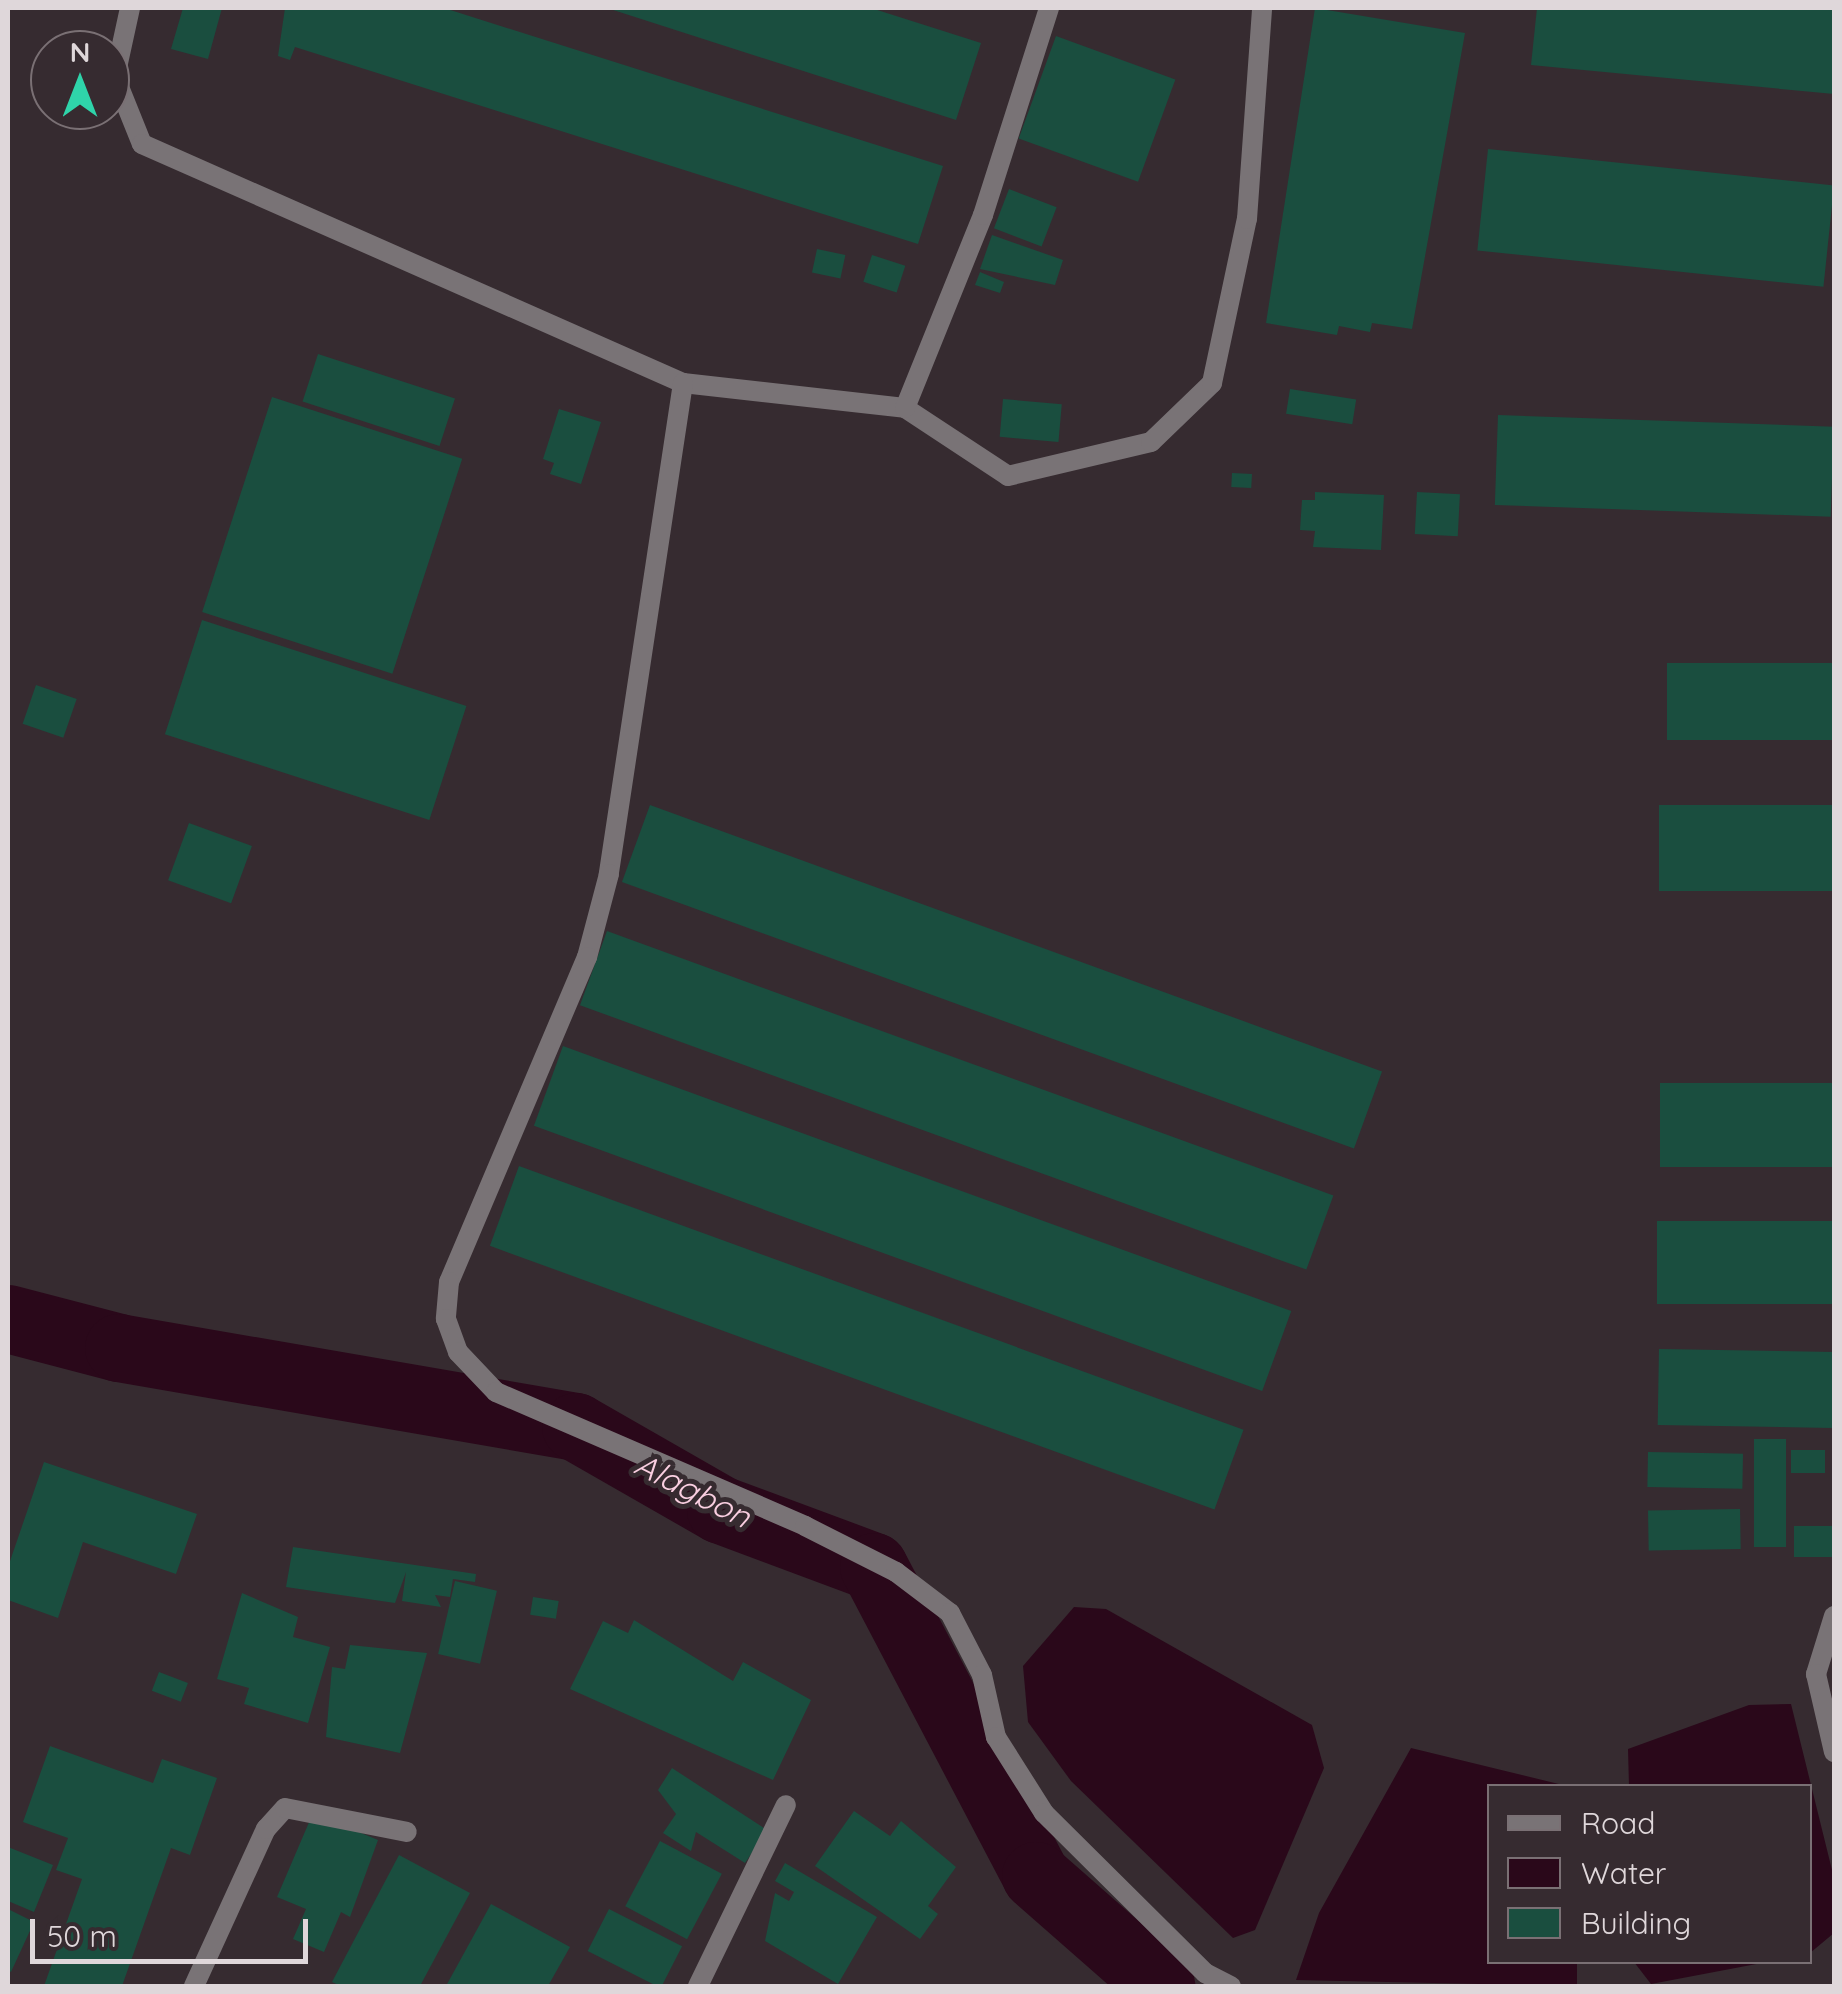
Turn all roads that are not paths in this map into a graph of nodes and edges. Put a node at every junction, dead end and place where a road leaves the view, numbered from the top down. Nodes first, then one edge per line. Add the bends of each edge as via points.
1 (130, 8) edge
2 (1049, 8) edge
3 (1262, 8) edge
4 (683, 382) junction
5 (906, 408) junction
6 (1834, 1616) edge
7 (1834, 1752) edge
8 (786, 1805) dead end
9 (407, 1832) dead end
10 (194, 1986) edge
11 (698, 1986) edge
12 (1231, 1986) edge

1 - 4 street via 114,78 142,144
2 - 5 street via 982,215
3 - 5 street via 1248,219 1225,346 1195,403 1151,442 1008,476
4 - 5 street
4 - 12 street via 610,874 588,957 449,1282 446,1319 458,1352 496,1392 805,1526 896,1572 950,1614 982,1675 996,1737 1044,1813 1204,1972
6 - 7 street via 1816,1674
8 - 11 street
9 - 10 street via 285,1808 266,1829

